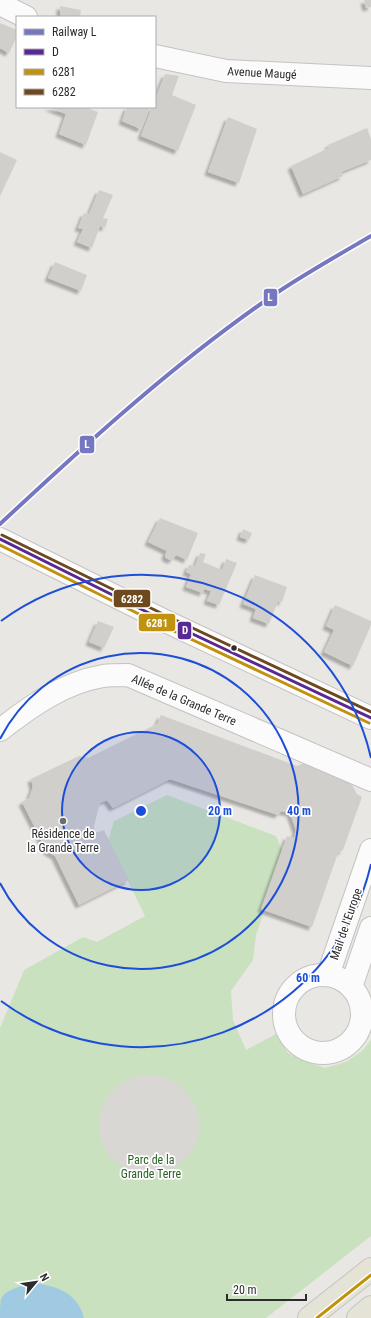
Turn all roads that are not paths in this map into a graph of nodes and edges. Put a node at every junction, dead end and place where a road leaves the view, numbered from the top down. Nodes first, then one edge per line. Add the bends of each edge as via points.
1 (0, 4) edge
2 (24, 16) edge
3 (156, 56) edge
4 (371, 78) edge
5 (0, 539) edge
6 (371, 718) edge
7 (0, 730) edge
8 (371, 780) edge
9 (371, 850) edge
10 (371, 928) edge
11 (328, 976) junction
12 (360, 996) edge
13 (371, 1269) edge
14 (371, 1308) edge
15 (309, 1318) edge
16 (358, 1318) edge

1 - 2 street
3 - 4 street, Avenue Maugé via 226,71
5 - 6 street via 163,620
7 - 8 street, Allée de la Grande Terre via 49,695 74,684 104,676 128,675
9 - 11 street, Mail de l'Europe
10 - 12 street, Mail de l'Europe
11 - 12 street, Mail de l'Europe via 340,979
11 - 12 street, Mail de l'Europe via 315,976 304,980 287,998 284,1010 285,1023 290,1035 298,1044 322,1053 335,1051 346,1045 360,1024
13 - 15 main road
14 - 16 main road

